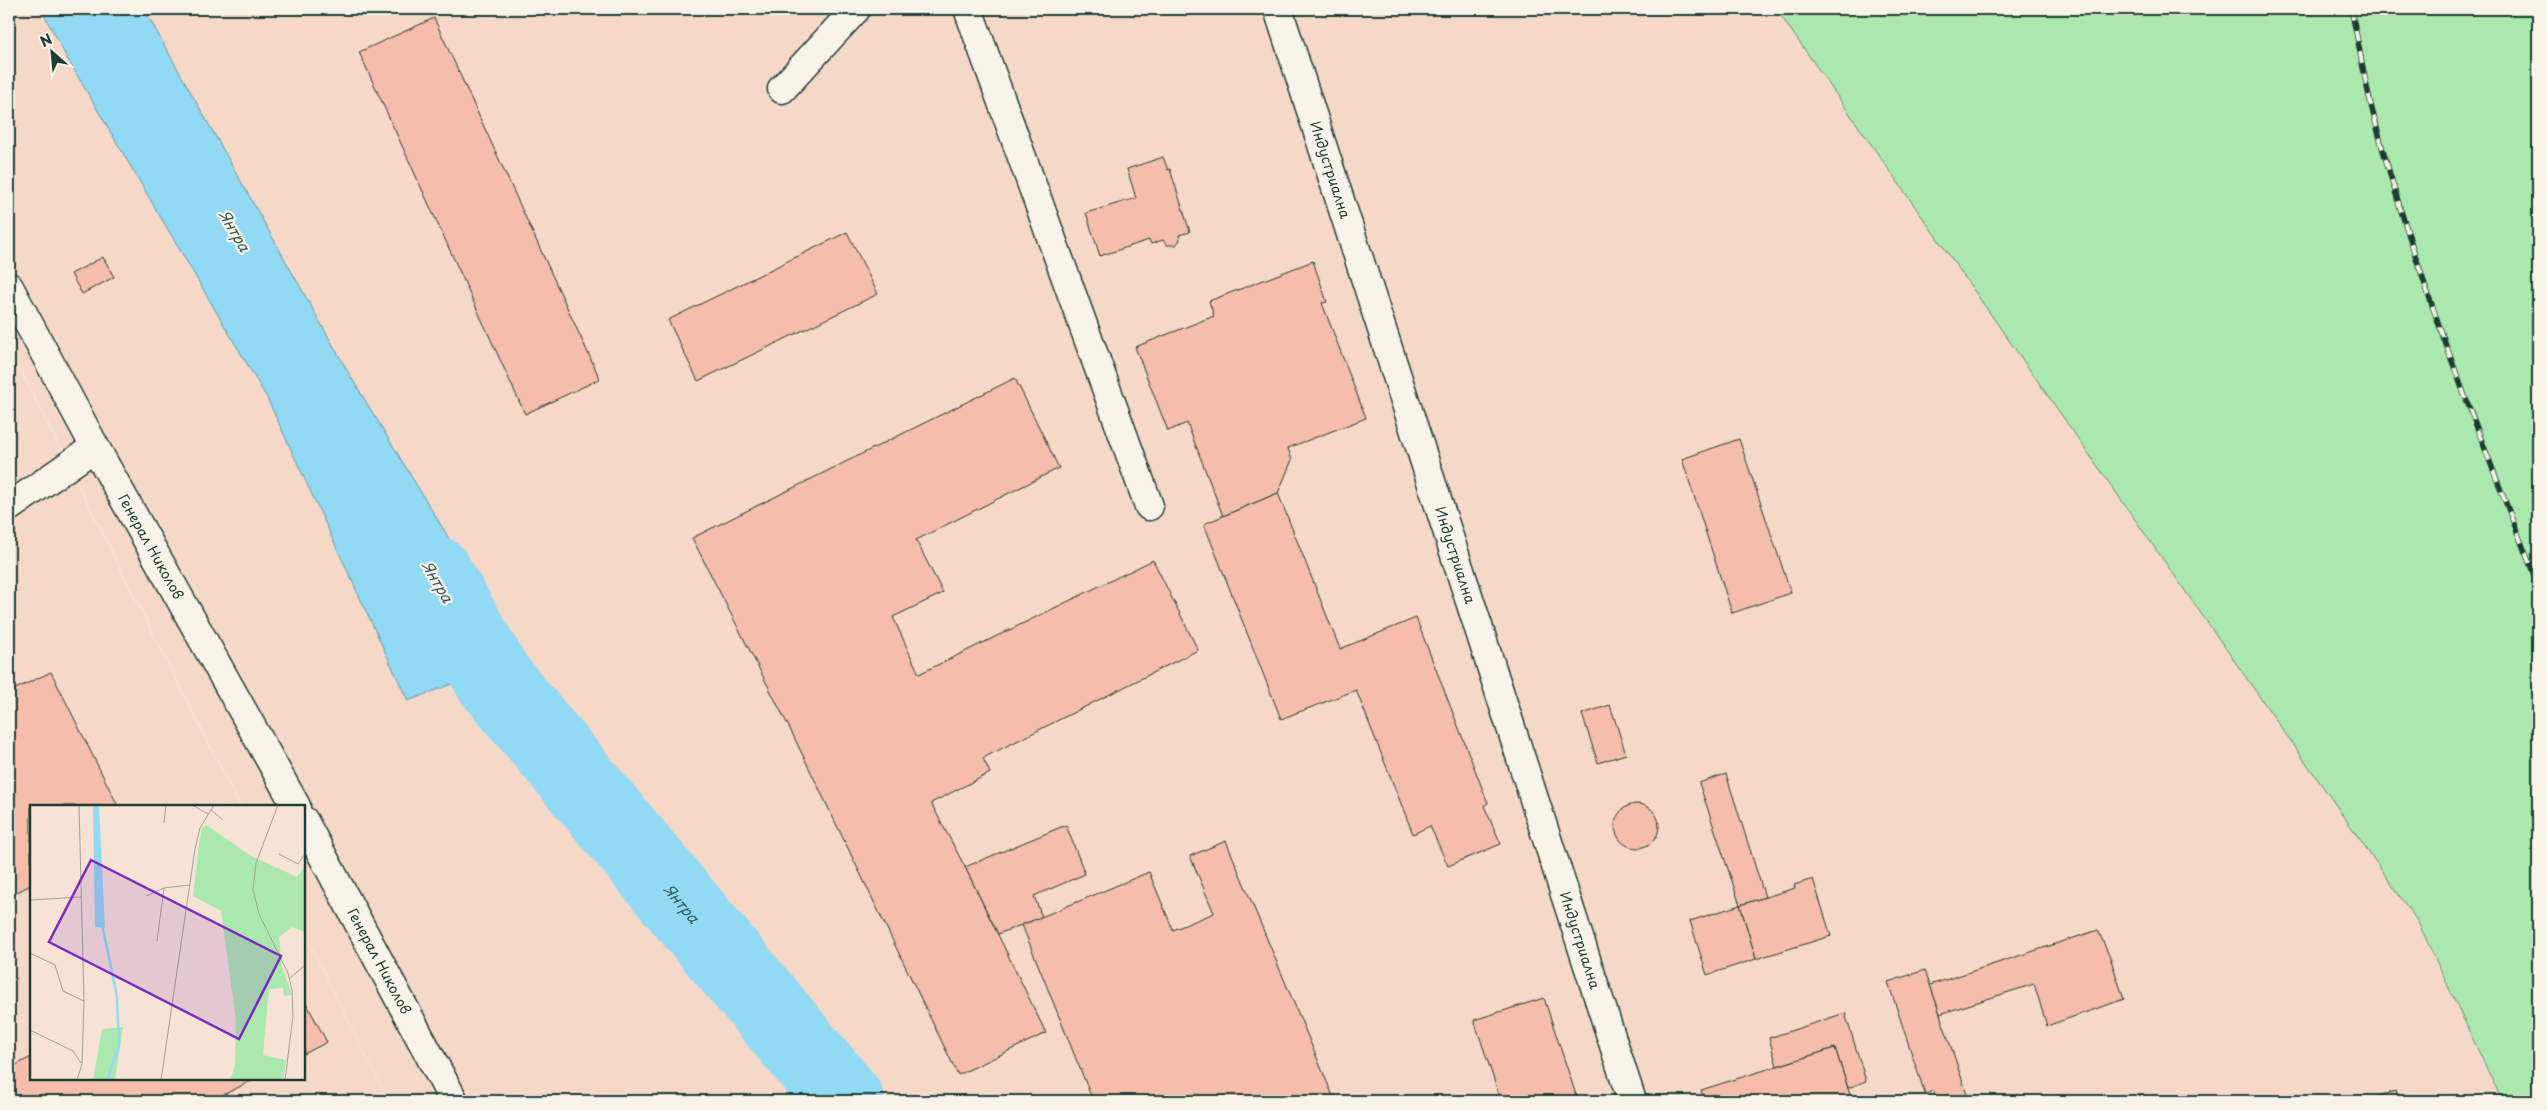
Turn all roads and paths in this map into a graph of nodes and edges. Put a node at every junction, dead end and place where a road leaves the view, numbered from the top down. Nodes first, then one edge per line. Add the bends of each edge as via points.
1 (856, 9) edge
2 (968, 9) edge
3 (1278, 9) edge
4 (782, 89) dead end
5 (9, 287) edge
6 (95, 447) junction
7 (1149, 506) dead end
8 (9, 507) edge
9 (295, 805) edge
10 (305, 823) edge
11 (454, 1101) edge
12 (1632, 1101) edge

1 - 4 street
2 - 7 street
3 - 12 street, Индустриална
5 - 6 street, Генерал Николов
6 - 8 street
6 - 9 street, Генерал Николов
10 - 11 street, Генерал Николов

